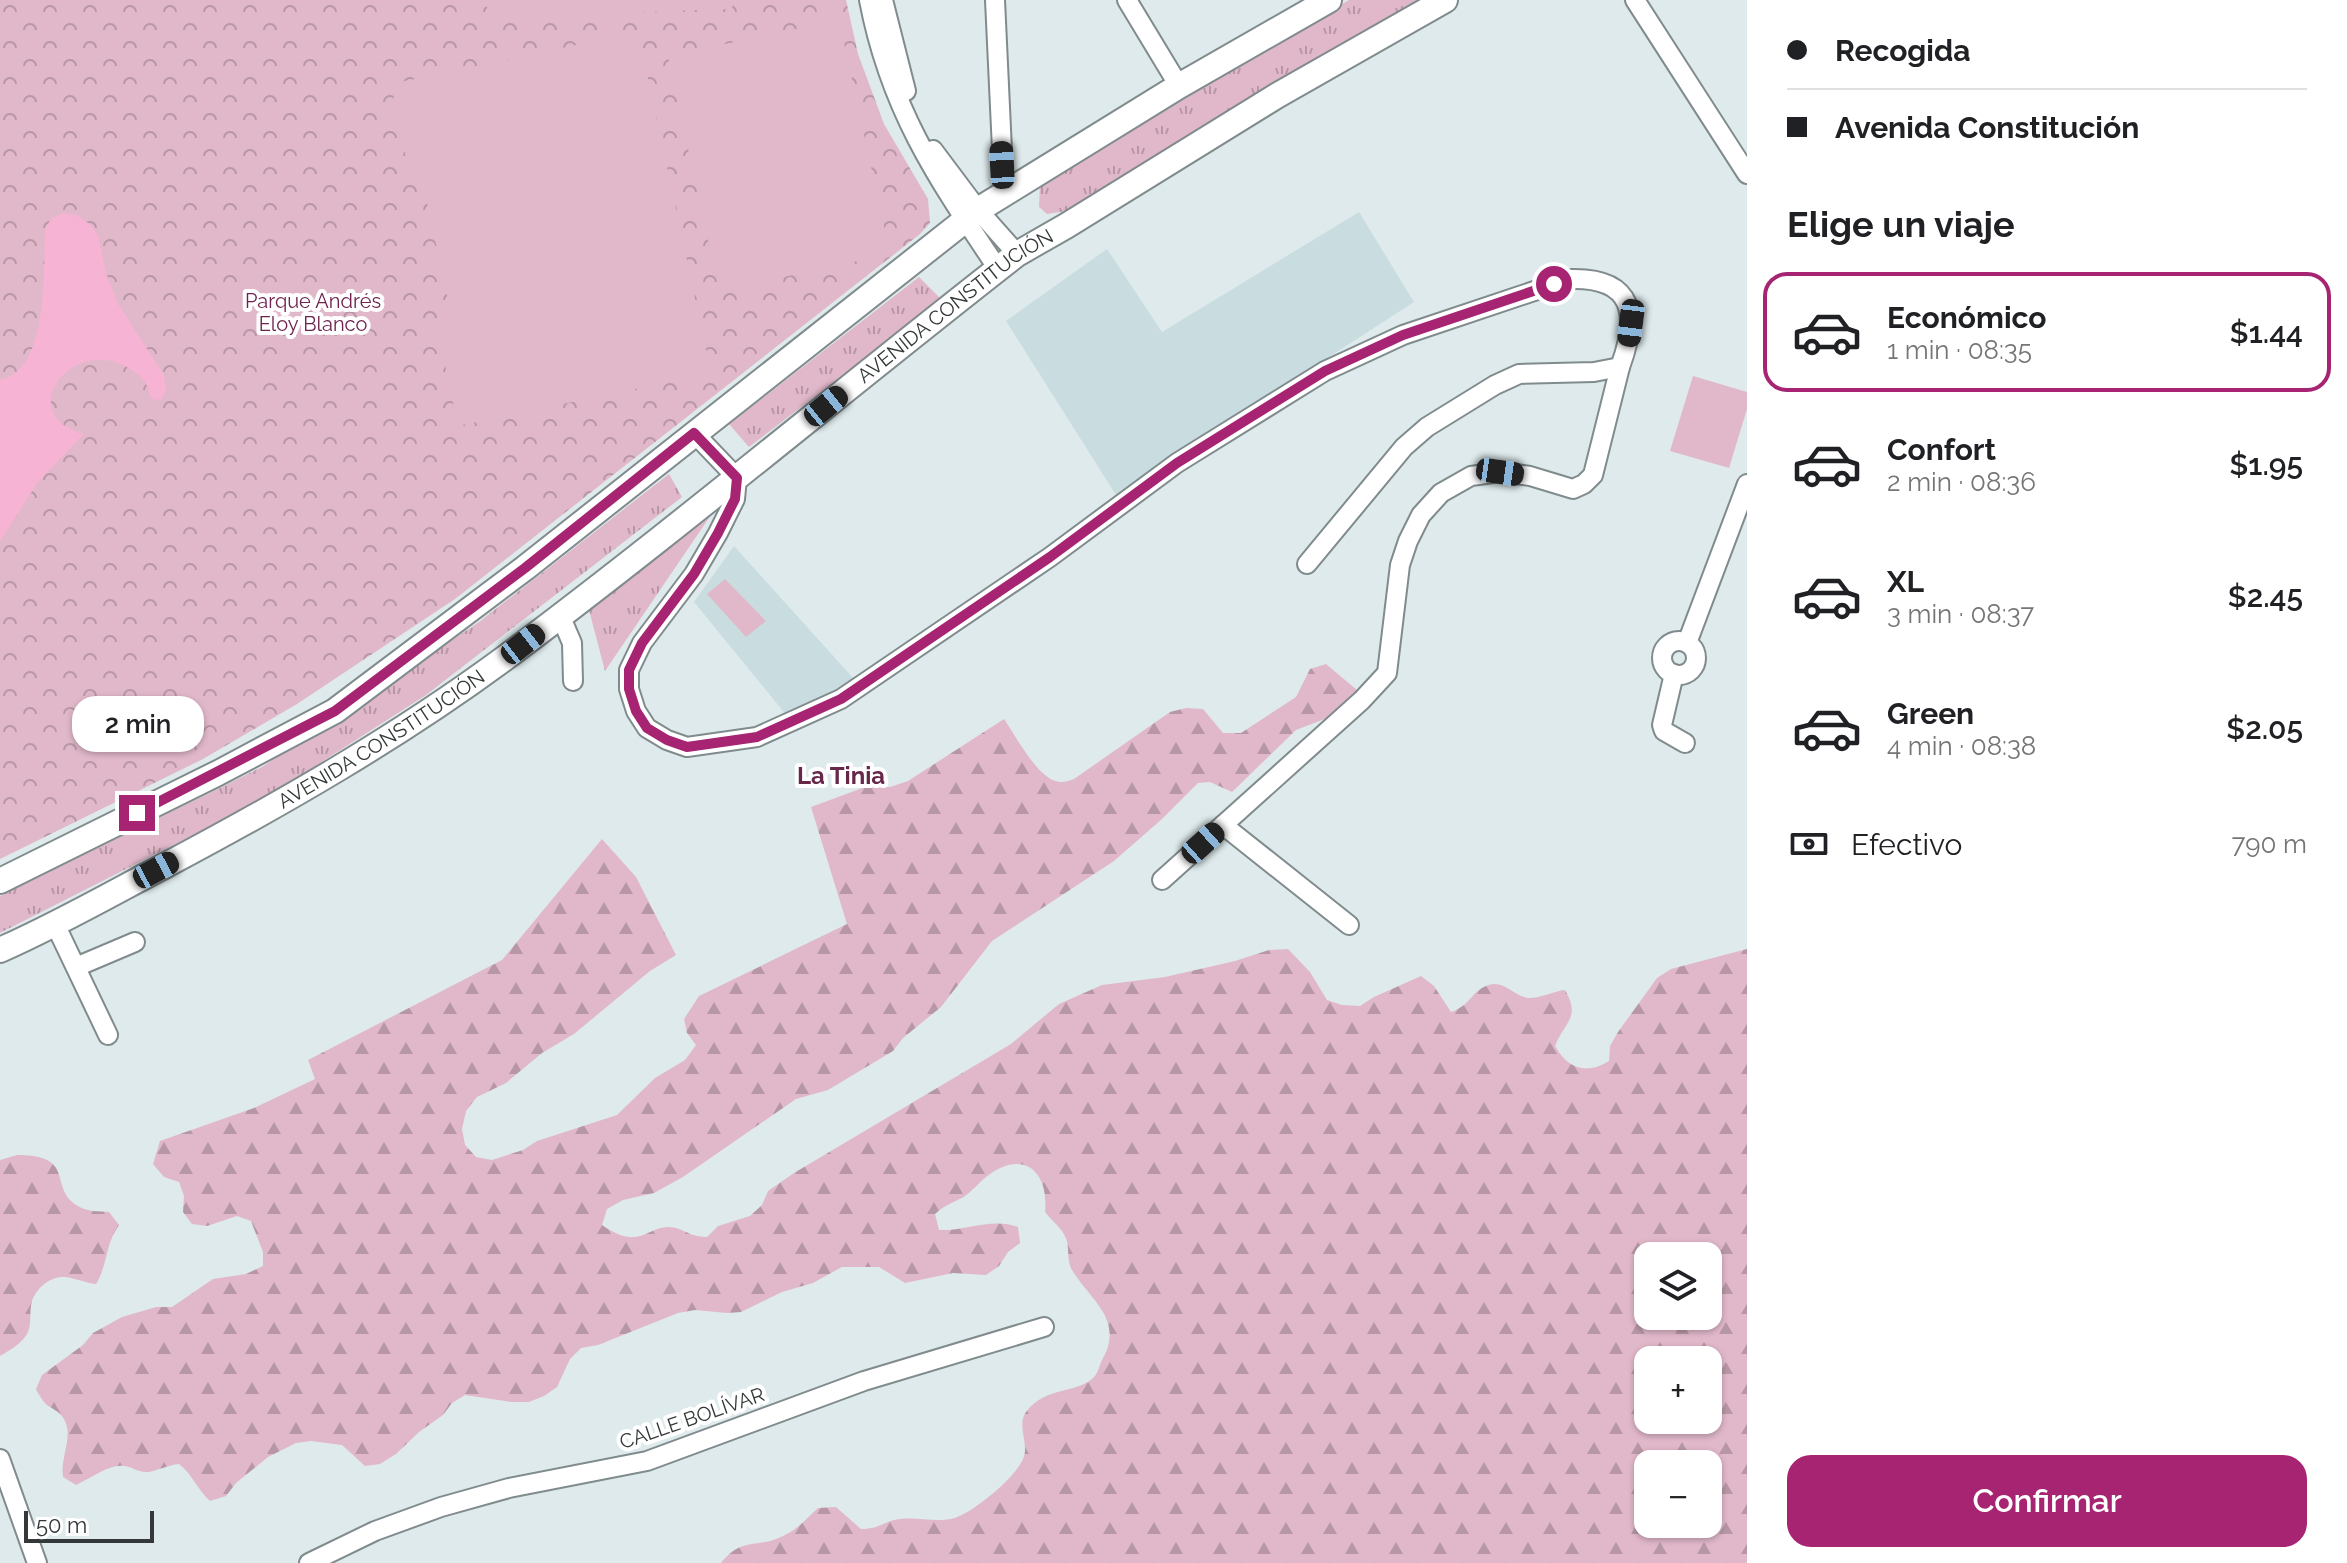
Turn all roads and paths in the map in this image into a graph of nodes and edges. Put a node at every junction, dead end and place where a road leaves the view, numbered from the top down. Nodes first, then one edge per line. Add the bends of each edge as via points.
1 (869, 0) edge
2 (883, 0) edge
3 (995, 0) edge
4 (1127, 0) edge
5 (1329, 0) edge
6 (1445, 0) edge
7 (1635, 0) edge
8 (1179, 86) junction
9 (1747, 174) edge
10 (1004, 193) junction
11 (972, 215) junction
12 (1007, 261) junction
13 (1620, 367) junction
14 (694, 433) junction
15 (737, 478) junction
16 (1747, 484) edge
17 (1307, 564) dead end
18 (560, 615) junction
19 (573, 681) dead end
20 (1685, 743) dead end
21 (1223, 825) junction
22 (1162, 880) dead end
23 (0, 881) edge
24 (55, 924) junction
25 (1349, 925) dead end
26 (135, 942) dead end
27 (0, 950) edge
28 (76, 967) junction
29 (108, 1035) dead end
30 (1044, 1327) dead end
31 (0, 1459) edge
32 (37, 1563) edge
33 (309, 1563) edge

1 - 11 street via 895,95 922,153
2 - 11 street via 906,92 933,151
3 - 10 street
4 - 8 street
5 - 8 main road
6 - 12 main road, AVENIDA CONSTITUCIÓN
7 - 9 street
8 - 10 main road
10 - 11 main road
11 - 12 street
11 - 14 main road
12 - 15 main road, AVENIDA CONSTITUCIÓN
13 - 15 street via 1629,343 1630,307 1607,284 1590,278 1570,279 1403,335 1325,371 1177,463 841,699 757,737 687,747 647,728 629,689 629,670 718,533 735,499
13 - 17 street via 1519,374 1427,427 1404,447
13 - 21 street via 1593,475 1584,484 1573,489 1500,472 1471,476 1441,493 1421,515 1400,565 1387,673
14 - 15 street
14 - 23 main road via 335,711
15 - 18 main road, AVENIDA CONSTITUCIÓN
16 - 20 street via 1687,643 1676,641 1664,652 1663,662 1674,674 1662,725
18 - 19 street via 572,643
18 - 24 main road, AVENIDA CONSTITUCIÓN via 354,760
21 - 22 street
21 - 25 street
24 - 27 main road, AVENIDA CONSTITUCIÓN
24 - 28 street
26 - 28 street
28 - 29 street
30 - 33 street, CALLE BOLÍVAR via 864,1381 647,1461 441,1507
31 - 32 street

